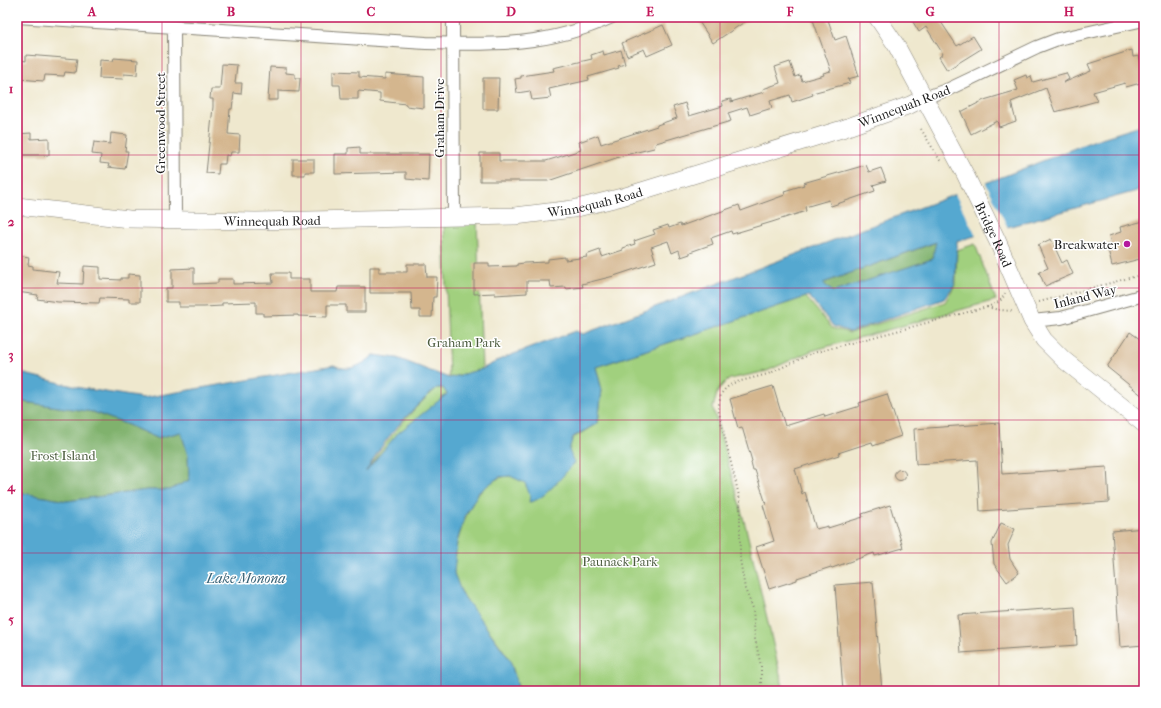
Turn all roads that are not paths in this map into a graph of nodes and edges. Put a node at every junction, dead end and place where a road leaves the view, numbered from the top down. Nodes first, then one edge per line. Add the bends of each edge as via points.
1 (17, 17) edge
2 (453, 17) edge
3 (612, 17) edge
4 (877, 17) edge
5 (1144, 20) edge
6 (174, 27) junction
7 (453, 44) junction
8 (924, 98) junction
9 (17, 206) edge
10 (454, 219) junction
11 (175, 220) junction
12 (1144, 295) edge
13 (1032, 321) junction
14 (1144, 424) edge

1 - 6 street
2 - 7 street, Graham Drive
3 - 7 street via 558,36 524,43
4 - 8 street, Bridge Road via 896,45
5 - 8 street, Winnequah Road via 1058,39
6 - 7 street
6 - 11 street, Greenwood Street
7 - 10 street, Graham Drive
8 - 10 street, Winnequah Road via 842,129 622,197 574,209 515,216
8 - 13 street, Bridge Road via 997,240
9 - 11 street, Winnequah Road via 107,218
10 - 11 street, Winnequah Road
12 - 13 street, Inland Way via 1061,318
13 - 14 street, Bridge Road via 1044,340 1064,360

